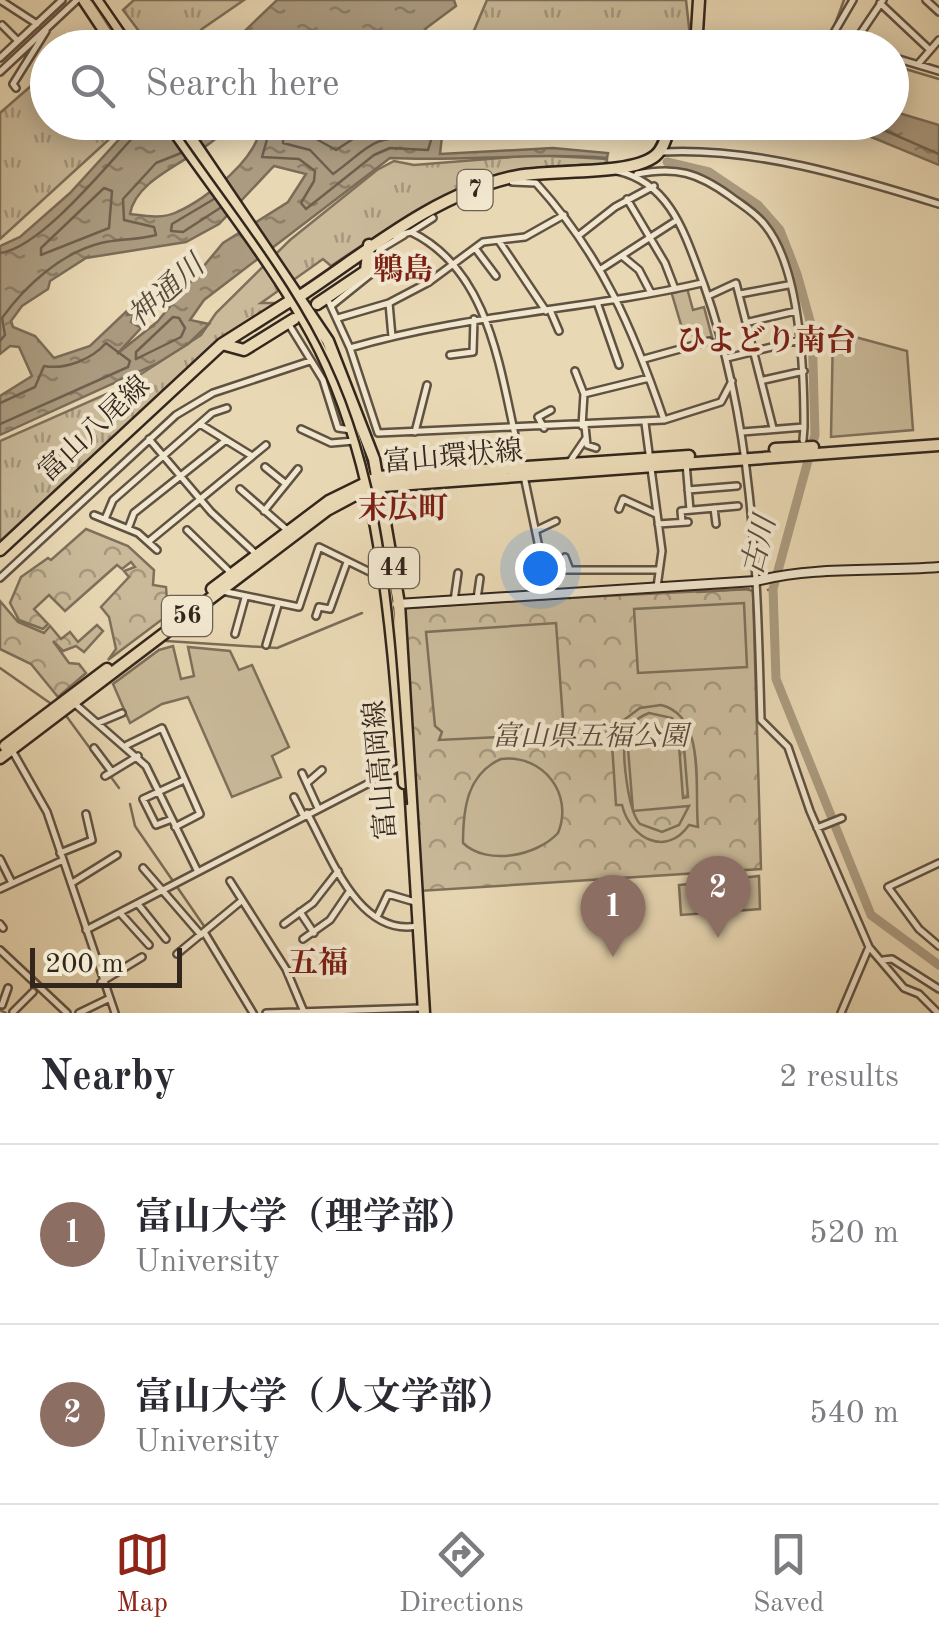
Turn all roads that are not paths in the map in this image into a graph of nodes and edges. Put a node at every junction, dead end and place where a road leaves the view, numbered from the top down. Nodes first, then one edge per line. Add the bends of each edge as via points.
1 (80, 0) edge
2 (96, 0) edge
3 (699, 0) edge
4 (852, 0) edge
5 (926, 0) edge
6 (2, 1) edge
7 (57, 2) edge
8 (882, 2) edge
9 (939, 12) edge
10 (2, 24) edge
11 (37, 24) junction
12 (46, 28) edge
13 (30, 30) edge
14 (30, 30) edge
15 (102, 30) edge
16 (117, 30) edge
17 (698, 30) edge
18 (838, 30) edge
19 (863, 30) edge
20 (939, 40) edge
21 (18, 41) junction
22 (30, 43) edge
23 (930, 50) junction
24 (2, 54) edge
25 (30, 55) edge
26 (909, 61) edge
27 (918, 63) junction
28 (939, 71) edge
29 (0, 72) edge
30 (16, 88) dead end
31 (181, 140) edge
32 (192, 140) edge
33 (665, 140) edge
34 (659, 152) junction
35 (605, 168) junction
36 (635, 174) junction
37 (494, 182) junction
38 (654, 186) junction
39 (628, 200) junction
40 (939, 204) edge
41 (564, 214) junction
42 (433, 218) dead end
43 (678, 220) junction
44 (409, 232) junction
45 (578, 236) junction
46 (650, 238) junction
47 (499, 240) junction
48 (374, 242) junction
49 (475, 248) junction
50 (622, 256) junction
51 (451, 266) junction
52 (601, 269) junction
53 (496, 276) dead end
54 (702, 283) junction
55 (788, 285) junction
56 (676, 289) junction
57 (651, 293) junction
58 (740, 294) junction
59 (708, 296) junction
60 (294, 297) junction
61 (620, 300) junction
62 (325, 303) junction
63 (389, 304) junction
64 (598, 304) junction
65 (548, 310) junction
66 (796, 310) junction
67 (486, 316) junction
68 (338, 318) junction
69 (474, 319) junction
70 (291, 322) joint
71 (749, 322) junction
72 (559, 332) dead end
73 (392, 337) junction
74 (804, 340) junction
75 (222, 344) junction
76 (350, 348) junction
77 (757, 351) junction
78 (450, 354) dead end
79 (726, 355) junction
80 (644, 359) junction
81 (310, 360) junction
82 (619, 365) dead end
83 (574, 371) dead end
84 (804, 371) junction
85 (650, 378) junction
86 (764, 380) junction
87 (732, 381) junction
88 (427, 385) dead end
89 (365, 391) junction
90 (584, 394) junction
91 (352, 395) junction
92 (228, 408) dead end
93 (551, 410) dead end
94 (664, 420) junction
95 (645, 423) junction
96 (200, 424) junction
97 (584, 426) junction
98 (804, 426) junction
99 (544, 428) junction
100 (773, 428) junction
101 (301, 429) dead end
102 (513, 430) junction
103 (416, 432) junction
104 (742, 432) junction
105 (353, 435) junction
106 (586, 438) junction
107 (149, 439) junction
108 (226, 440) junction
109 (939, 442) edge
110 (266, 445) dead end
111 (803, 447) junction
112 (596, 448) dead end
113 (747, 454) junction
114 (164, 456) junction
115 (252, 456) junction
116 (650, 461) junction
117 (686, 462) junction
118 (570, 463) junction
119 (266, 467) dead end
120 (298, 469) dead end
121 (523, 470) junction
122 (182, 478) junction
123 (379, 481) junction
124 (286, 484) junction
125 (364, 486) junction
126 (736, 486) dead end
127 (240, 489) dead end
128 (688, 490) junction
129 (201, 500) junction
130 (738, 506) dead end
131 (714, 508) junction
132 (618, 509) dead end
133 (690, 510) junction
134 (264, 511) junction
135 (656, 514) junction
136 (94, 515) dead end
137 (104, 519) junction
138 (556, 521) dead end
139 (658, 524) junction
140 (716, 524) dead end
141 (128, 529) junction
142 (188, 530) dead end
143 (537, 530) junction
144 (290, 534) junction
145 (148, 542) junction
146 (0, 550) edge
147 (157, 550) dead end
148 (566, 556) dead end
149 (259, 557) junction
150 (347, 561) junction
151 (939, 567) edge
152 (545, 570) junction
153 (570, 570) junction
154 (658, 570) junction
155 (458, 572) dead end
156 (382, 574) junction
157 (234, 576) junction
158 (0, 578) edge
159 (480, 578) dead end
160 (759, 580) junction
161 (656, 587) junction
162 (219, 588) junction
163 (549, 595) junction
164 (245, 598) junction
165 (477, 600) junction
166 (454, 601) junction
167 (278, 604) junction
168 (393, 604) junction
169 (200, 606) junction
170 (316, 616) dead end
171 (200, 627) dead end
172 (235, 634) dead end
173 (266, 645) dead end
174 (71, 699) junction
175 (122, 713) dead end
176 (98, 723) junction
177 (127, 746) junction
178 (4, 747) edge
179 (94, 748) dead end
180 (138, 756) junction
181 (0, 758) edge
182 (402, 765) junction
183 (322, 770) dead end
184 (302, 773) dead end
185 (184, 779) junction
186 (307, 783) junction
187 (158, 791) junction
188 (294, 798) dead end
189 (318, 808) junction
190 (86, 814) dead end
191 (305, 814) junction
192 (172, 819) junction
193 (839, 819) dead end
194 (176, 827) junction
195 (818, 828) junction
196 (118, 855) dead end
197 (62, 856) junction
198 (413, 858) junction
199 (0, 859) edge
200 (939, 863) edge
201 (143, 868) dead end
202 (196, 870) junction
203 (340, 870) junction
204 (230, 881) dead end
205 (12, 883) junction
206 (72, 883) junction
207 (0, 889) edge
208 (162, 890) junction
209 (350, 892) junction
210 (415, 899) junction
211 (241, 901) junction
212 (138, 904) junction
213 (300, 912) junction
214 (121, 914) junction
215 (378, 915) junction
216 (284, 924) dead end
217 (417, 926) junction
218 (86, 930) junction
219 (314, 933) junction
220 (202, 934) junction
221 (303, 939) dead end
222 (166, 940) dead end
223 (149, 945) dead end
224 (939, 946) edge
225 (868, 948) junction
226 (0, 950) edge
227 (177, 954) dead end
228 (142, 957) dead end
229 (883, 960) junction
230 (102, 982) junction
231 (8, 988) dead end
232 (939, 989) edge
233 (33, 992) dead end
234 (108, 999) junction
235 (1, 1004) edge
236 (424, 1011) edge
237 (309, 1012) edge
238 (14, 1013) edge
239 (66, 1013) edge
240 (79, 1013) edge
241 (115, 1013) edge
242 (253, 1013) edge
243 (266, 1013) edge
244 (841, 1013) edge
245 (938, 1013) edge

1 - 12 street
1 - 15 main road
2 - 16 main road
3 - 17 main road
4 - 18 street
5 - 9 street
6 - 11 street
7 - 11 street
8 - 19 street
8 - 23 street
10 - 21 street
11 - 14 street
13 - 21 street
20 - 23 street
21 - 24 street
22 - 29 street
23 - 27 street
25 - 30 street
26 - 27 street
27 - 28 street
31 - 60 main road, 富山高岡線 / 44
32 - 60 main road, 富山高岡線 / 44
33 - 34 main road
34 - 35 main road, 富山八尾線 / 7 via 640,164
34 - 40 street via 808,169
35 - 36 street
35 - 37 main road, 富山八尾線 / 7 via 546,170
36 - 38 street
36 - 55 street via 679,169 712,184 764,224
37 - 41 street via 533,181
37 - 48 main road, 富山八尾線 / 7
38 - 39 street
38 - 43 street
39 - 45 street
39 - 46 street
41 - 45 street
41 - 47 street via 525,237
42 - 44 street
43 - 46 street
43 - 54 street
44 - 48 street
44 - 51 street
44 - 62 street via 380,250 372,273
45 - 52 street
46 - 50 street
46 - 56 street
47 - 49 street
47 - 65 street
48 - 60 main road, 富山八尾線 / 7
48 - 62 main road via 366,271
49 - 51 street
49 - 53 street
50 - 52 street
50 - 57 street
51 - 63 street
51 - 67 street
52 - 61 street
54 - 56 street
54 - 59 street
55 - 58 street
55 - 66 street
56 - 57 street
57 - 61 street
58 - 59 street via 736,283
58 - 71 street
59 - 79 street
60 - 75 main road, 富山八尾線 / 7
60 - 91 main road, 富山高岡線 / 44 via 328,341
60 - 105 main road, 富山高岡線 / 44
61 - 64 street
61 - 80 street
62 - 68 street
63 - 68 street
63 - 73 street
64 - 65 street
64 - 82 street
65 - 67 street
65 - 72 street
66 - 71 street
66 - 74 street
67 - 69 street
67 - 102 street
68 - 76 street
69 - 73 street
69 - 78 street via 473,352
70 - 75 main road via 244,350
70 - 81 street
71 - 77 street
73 - 76 street
74 - 77 street
74 - 84 street
75 - 146 main road, 富山八尾線 / 7
76 - 89 street
77 - 79 street
77 - 86 street
79 - 80 street via 709,340
79 - 87 street
80 - 85 street
81 - 105 street via 338,428
81 - 107 street via 198,400
83 - 90 street
84 - 86 street
84 - 98 street
85 - 90 street
85 - 94 street
86 - 100 street
87 - 94 street via 721,402
87 - 104 street
88 - 103 street
89 - 91 street
89 - 103 street via 378,432
90 - 97 street
91 - 123 main road, 富山高岡線 / 44
92 - 96 street
93 - 99 street via 538,417
94 - 95 street
95 - 97 street
95 - 116 street
96 - 108 street
96 - 114 street
97 - 99 street
97 - 106 street
98 - 100 street
98 - 111 street
99 - 102 street
100 - 104 street
101 - 105 street via 331,443
102 - 103 street
102 - 121 street
104 - 113 street
105 - 125 main road, 富山高岡線 / 44
106 - 112 street
106 - 118 street
107 - 114 street
107 - 158 street
108 - 115 street
108 - 122 street
109 - 111 main road, 富山環状線 / 56
110 - 115 street
111 - 113 main road, 富山環状線 / 56
113 - 116 main road, 富山環状線 / 56
113 - 117 main road, 富山環状線 / 56
113 - 160 street
114 - 122 street
114 - 137 street via 113,500
115 - 129 street
116 - 117 main road, 富山環状線 / 56
116 - 118 main road, 富山環状線 / 56
116 - 121 main road, 富山環状線 / 56
116 - 135 street
117 - 128 street
118 - 121 main road, 富山環状線 / 56
119 - 124 street
120 - 124 street
121 - 123 main road, 富山環状線 / 56
121 - 143 street
122 - 129 street
122 - 141 street via 134,513
123 - 125 main road, 富山環状線 / 56
123 - 168 main road, 富山高岡線 / 44
124 - 134 street
125 - 144 main road, 富山環状線 / 56
125 - 156 main road, 富山高岡線 / 44
126 - 128 street
127 - 134 street
128 - 133 street
129 - 145 street
129 - 149 street
130 - 131 street
131 - 133 street
131 - 140 street
132 - 135 street via 623,499
133 - 139 street via 681,510 685,522
134 - 144 street
135 - 139 street
136 - 137 street
137 - 141 street
138 - 143 street
139 - 154 street
141 - 145 street
142 - 157 street
143 - 152 street
144 - 149 main road, 富山環状線 / 56
145 - 147 street
148 - 153 street
149 - 157 main road, 富山環状線 / 56
150 - 156 street
150 - 167 street via 320,547 298,607
150 - 170 street via 330,610 319,607
151 - 160 street via 789,572
152 - 153 street
152 - 163 street
153 - 154 street
154 - 161 street
155 - 166 street
156 - 168 main road, 富山高岡線 / 44
157 - 162 main road, 富山環状線 / 56
159 - 165 street
160 - 161 street
160 - 195 street via 761,720 788,747
161 - 163 street
162 - 164 street
162 - 169 main road, 富山環状線 / 56
162 - 174 main road, 富山環状線 / 56
163 - 165 street
164 - 167 street
164 - 172 street
165 - 166 street
166 - 168 street
167 - 173 street
168 - 182 main road, 富山高岡線 / 44
168 - 198 main road, 富山高岡線 / 44
169 - 171 street
169 - 174 main road, 富山環状線 / 56
174 - 176 street
174 - 178 main road, 富山環状線 / 56
175 - 176 street
176 - 177 street
177 - 180 street
177 - 185 street via 162,728
178 - 181 main road, 富山環状線 / 56
178 - 197 street via 47,812
179 - 180 street via 109,774
180 - 187 street
182 - 189 street
182 - 198 main road, 富山高岡線 / 44
183 - 186 street
184 - 186 street
185 - 187 street
185 - 194 street via 200,814
186 - 189 street
187 - 192 street
187 - 192 street via 143,799 149,812 156,825
188 - 191 street
189 - 191 street
190 - 197 street via 92,840
191 - 202 street
191 - 203 street
192 - 194 street
193 - 195 street
194 - 202 street
195 - 225 street
196 - 206 street
197 - 205 street
197 - 206 street
198 - 210 main road, 44
199 - 205 street
200 - 224 street via 888,887
201 - 208 street
202 - 208 street
203 - 209 street
203 - 213 street
204 - 211 street
205 - 207 street
206 - 218 street
208 - 212 street
208 - 220 street
209 - 215 street
209 - 219 street
210 - 215 street via 388,894
210 - 217 main road, 44
211 - 220 street
211 - 237 street
212 - 214 street
212 - 222 street
213 - 216 street
213 - 219 street
214 - 218 street
214 - 223 street
215 - 217 street via 398,928
217 - 236 main road, 44
218 - 230 street
219 - 221 street
220 - 227 street
220 - 242 street
225 - 229 street
225 - 244 street
226 - 239 street
228 - 230 street
229 - 232 street via 892,959
229 - 245 street via 904,988
230 - 234 street
231 - 235 street
233 - 238 street
234 - 240 street
234 - 241 street
235 - 238 street
236 - 237 street
237 - 243 street

